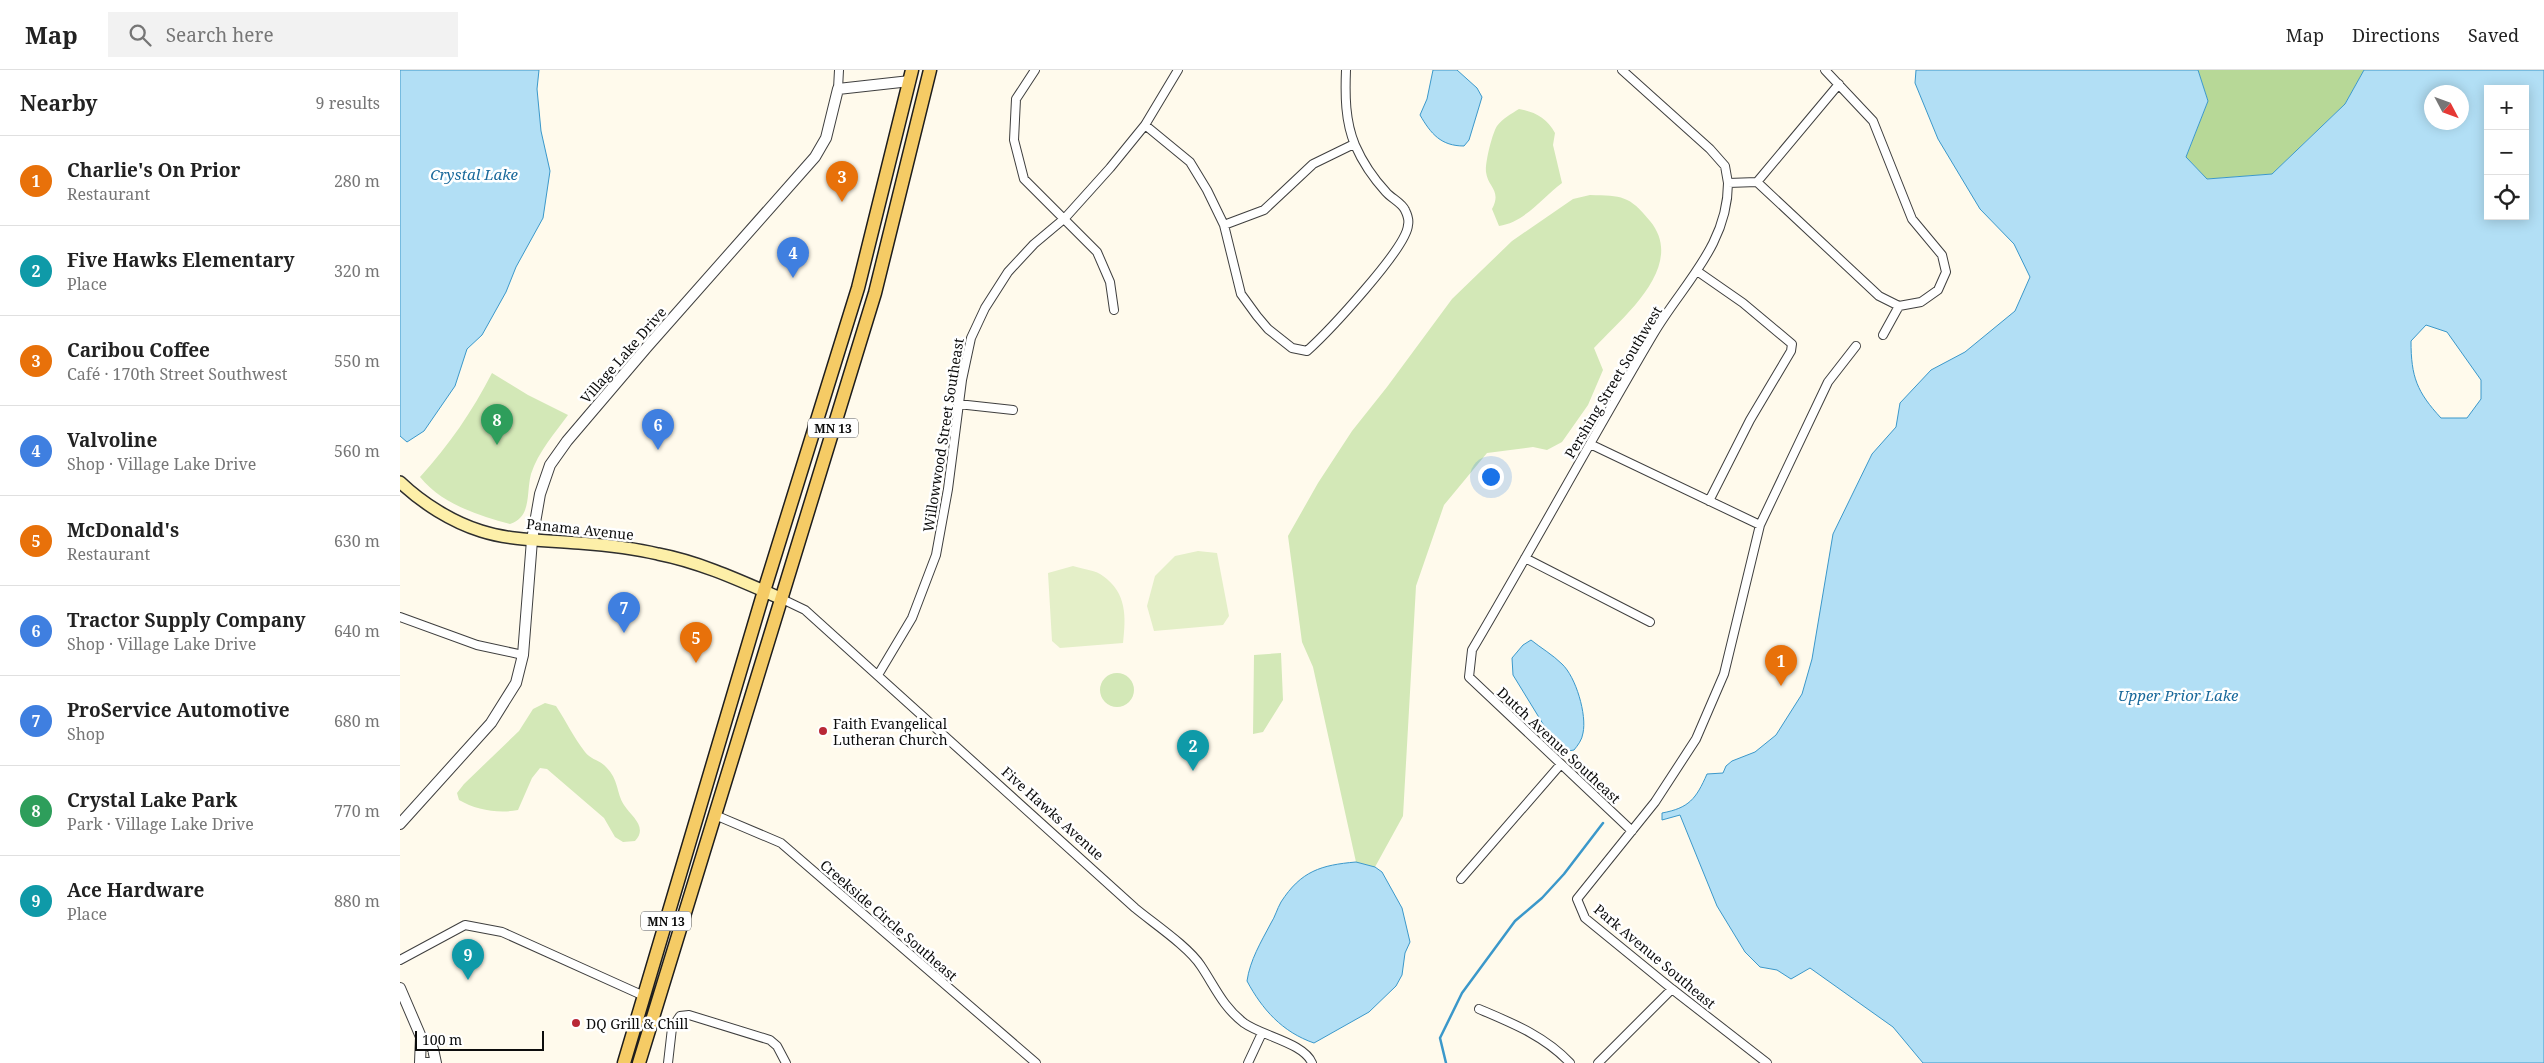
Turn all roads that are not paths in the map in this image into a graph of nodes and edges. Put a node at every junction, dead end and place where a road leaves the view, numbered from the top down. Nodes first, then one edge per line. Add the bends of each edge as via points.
1 (839, 70) edge
2 (930, 70) edge
3 (1035, 70) edge
4 (1178, 70) edge
5 (1346, 70) edge
6 (1622, 70) edge
7 (1825, 70) edge
8 (911, 75) edge
9 (1839, 84) junction
10 (838, 89) junction
11 (1145, 125) junction
12 (1354, 144) junction
13 (1757, 182) junction
14 (1728, 183) junction
15 (1065, 218) junction
16 (1224, 225) junction
17 (1697, 271) junction
18 (1899, 306) junction
19 (1114, 310) dead end
20 (1883, 335) dead end
21 (1856, 346) dead end
22 (958, 404) junction
23 (1013, 410) dead end
24 (1590, 444) junction
25 (400, 482) edge
26 (1709, 501) junction
27 (1760, 525) junction
28 (532, 540) junction
29 (1525, 558) junction
30 (764, 591) junction
31 (780, 598) junction
32 (400, 617) edge
33 (1650, 622) dead end
34 (523, 655) junction
35 (878, 676) junction
36 (1469, 677) joint
37 (1561, 764) junction
38 (715, 815) junction
39 (400, 824) edge
40 (1632, 831) junction
41 (1461, 879) dead end
42 (400, 960) edge
43 (400, 988) edge
44 (1672, 989) junction
45 (644, 996) junction
46 (1479, 1009) dead end
47 (1262, 1032) junction
48 (421, 1037) junction
49 (420, 1063) edge
50 (435, 1063) edge
51 (624, 1063) edge
52 (639, 1063) edge
53 (668, 1063) edge
54 (786, 1063) edge
55 (1036, 1063) edge
56 (1248, 1063) edge
57 (1312, 1063) edge
58 (1570, 1063) edge
59 (1598, 1063) edge
60 (1767, 1063) edge

1 - 10 street
2 - 31 main road, MN 13 via 874,293
3 - 15 street via 1016,99 1014,140 1024,179
4 - 11 street, Willowwood Street Southeast
5 - 12 street via 1345,107
6 - 14 street via 1710,149 1725,166
7 - 9 street
8 - 10 street
8 - 30 main road, MN 13 via 858,288
9 - 13 street
9 - 18 street via 1873,120 1912,219 1942,255 1946,272 1938,290 1922,302
10 - 28 street, Village Lake Drive via 826,138 815,157 647,347 550,465 540,494
11 - 15 street, Willowwood Street Southeast
11 - 16 street via 1190,162
12 - 16 street via 1313,164 1264,210
12 - 16 street via 1375,179 1405,209 1409,224 1391,257 1307,351 1292,348 1268,329 1241,294
13 - 14 street
13 - 18 street via 1879,296
14 - 17 street, Pershing Street Southwest via 1728,205 1723,220
15 - 19 street via 1097,252 1110,282
15 - 22 street, Willowwood Street Southeast via 1008,272 985,308 971,338
17 - 24 street, Pershing Street Southwest via 1655,331
17 - 26 street via 1792,344
18 - 20 street
21 - 27 street via 1828,382
22 - 23 street
22 - 35 street, Willowwood Street Southeast via 936,555 912,618
24 - 26 street
24 - 29 street, Pershing Street Southwest
25 - 28 main road, Panama Avenue via 414,496 450,518 482,532
26 - 27 street
27 - 40 street via 1724,674 1696,738
28 - 30 main road, Panama Avenue via 658,554 713,570
28 - 34 street, Village Lake Drive
29 - 33 street
29 - 36 street, Pershing Street Southwest via 1472,650
30 - 31 main road, Five Hawks Avenue
30 - 45 main road, MN 13
31 - 35 street, Five Hawks Avenue via 805,610
31 - 38 main road, MN 13
32 - 34 street via 477,645
34 - 39 street, Village Lake Drive via 516,683 491,723
35 - 47 street, Five Hawks Avenue via 1201,964 1225,1007 1247,1025
36 - 37 street, Dutch Avenue Southeast
37 - 40 street, Dutch Avenue Southeast
37 - 41 street
38 - 52 main road, MN 13
38 - 55 street, Creekside Circle Southeast via 781,843
40 - 44 street, Park Avenue Southeast via 1577,899 1585,918
42 - 45 street via 465,925 502,932
43 - 48 street
44 - 59 street
44 - 60 street, Park Avenue Southeast
45 - 51 main road, MN 13
46 - 58 street via 1535,1034
47 - 56 street
47 - 57 street, Five Hawks Avenue via 1304,1051
48 - 49 street
48 - 50 street via 433,1049
49 - 50 street
53 - 54 street via 672,1028 680,1016 689,1015 770,1040

